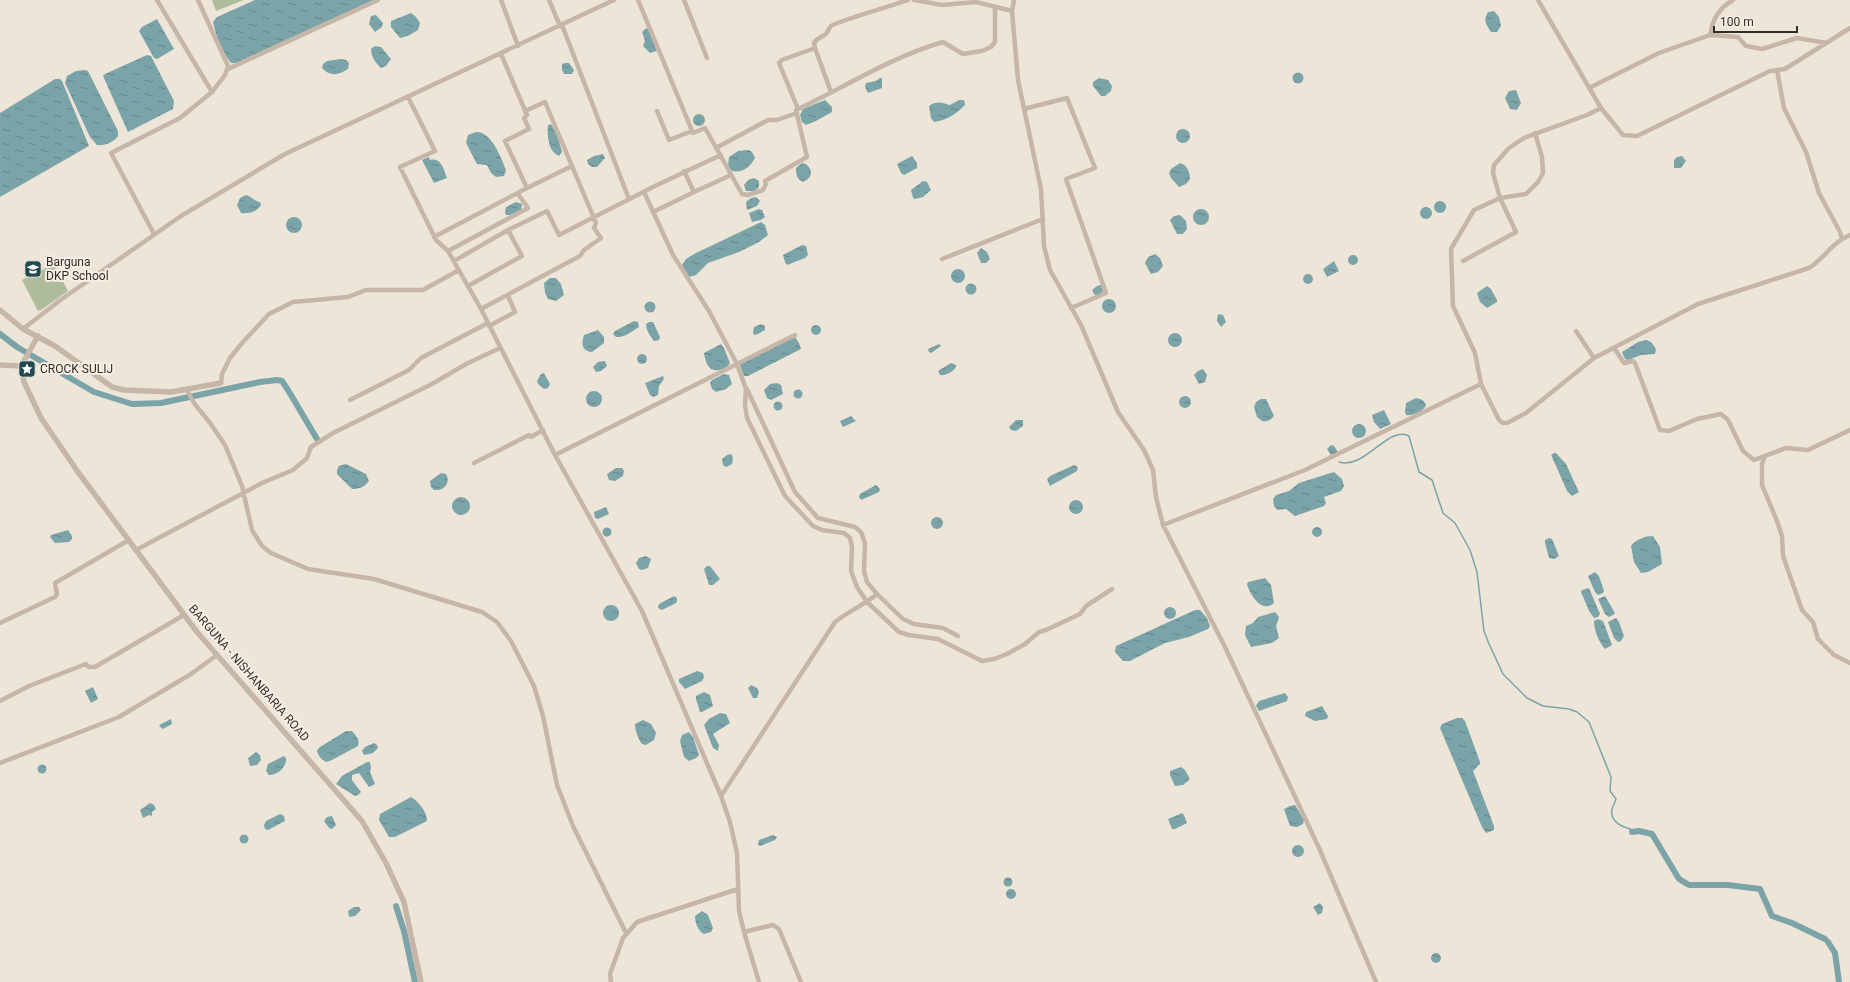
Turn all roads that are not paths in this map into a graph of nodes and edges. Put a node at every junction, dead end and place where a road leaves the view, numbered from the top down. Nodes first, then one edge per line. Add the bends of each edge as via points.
1 (157, 0) edge
2 (198, 0) edge
3 (378, 0) edge
4 (501, 0) edge
5 (550, 0) edge
6 (614, 0) edge
7 (638, 0) edge
8 (684, 0) edge
9 (908, 0) edge
10 (914, 0) edge
11 (1014, 0) edge
12 (1538, 0) edge
13 (1733, 0) edge
14 (995, 7) junction
15 (1012, 11) junction
16 (561, 26) junction
17 (1850, 28) edge
18 (1710, 35) junction
19 (1826, 43) junction
20 (518, 46) junction
21 (815, 48) junction
22 (501, 54) junction
23 (707, 58) dead end
24 (228, 69) junction
25 (1777, 70) junction
26 (1589, 88) junction
27 (212, 92) junction
28 (831, 92) junction
29 (408, 97) junction
30 (1601, 108) junction
31 (1024, 109) junction
32 (525, 110) junction
33 (798, 111) junction
34 (657, 112) dead end
35 (692, 131) junction
36 (1535, 133) junction
37 (716, 148) junction
38 (721, 155) junction
39 (572, 166) junction
40 (684, 171) junction
41 (731, 175) junction
42 (527, 188) junction
43 (644, 192) junction
44 (694, 192) junction
45 (518, 194) junction
46 (1500, 198) junction
47 (629, 199) junction
48 (652, 212) junction
49 (594, 218) junction
50 (1042, 219) junction
51 (508, 230) junction
52 (154, 234) junction
53 (1850, 235) edge
54 (434, 237) junction
55 (1842, 238) junction
56 (448, 251) junction
57 (942, 259) dead end
58 (454, 261) junction
59 (1463, 261) dead end
60 (459, 270) junction
61 (468, 286) junction
62 (508, 296) junction
63 (1071, 308) junction
64 (481, 309) junction
65 (0, 310) edge
66 (488, 325) junction
67 (23, 329) junction
68 (1576, 331) dead end
69 (795, 335) dead end
70 (38, 336) junction
71 (500, 348) junction
72 (1614, 348) junction
73 (1594, 358) junction
74 (736, 364) junction
75 (0, 365) edge
76 (21, 366) junction
77 (221, 383) joint
78 (1480, 384) junction
79 (746, 389) junction
80 (184, 390) junction
81 (350, 400) dead end
82 (543, 430) junction
83 (1850, 430) edge
84 (555, 455) junction
85 (1765, 456) junction
86 (474, 464) dead end
87 (243, 493) junction
88 (1163, 525) junction
89 (129, 540) junction
90 (136, 550) junction
91 (1112, 589) dead end
92 (877, 594) junction
93 (867, 602) junction
94 (184, 615) junction
95 (0, 623) edge
96 (958, 636) dead end
97 (217, 655) junction
98 (1850, 663) edge
99 (0, 701) edge
100 (0, 763) edge
101 (721, 796) junction
102 (738, 889) junction
103 (744, 932) junction
104 (626, 933) junction
105 (421, 982) edge
106 (611, 982) edge
107 (759, 982) edge
108 (801, 982) edge
109 (1376, 982) edge

1 - 27 street
2 - 24 street
3 - 24 street
4 - 20 street
5 - 16 street
6 - 16 street
7 - 35 street
8 - 23 street
9 - 21 street via 834,24 828,33 816,40
10 - 14 street via 942,5 976,2
11 - 15 street
12 - 26 street
13 - 18 street via 1722,6 1713,21
14 - 15 street
14 - 28 street via 995,42 991,47 963,54 944,42 921,48
15 - 31 street via 1018,80
16 - 20 street
16 - 47 street
17 - 19 street
18 - 19 street via 1738,37 1746,46 1762,49 1797,38
18 - 26 street via 1659,53
19 - 25 street via 1785,69
20 - 22 street
21 - 28 street
21 - 33 street via 779,63
22 - 29 street
22 - 32 street
24 - 27 street
25 - 30 street via 1758,76 1638,136 1623,135
25 - 55 street via 1784,108 1806,152 1819,193
26 - 30 street
27 - 52 street via 180,118 111,153
28 - 33 street
29 - 52 street via 285,154
29 - 54 street via 435,151 400,167
30 - 36 street via 1581,118
31 - 50 street via 1041,189
31 - 63 street via 1067,98 1095,168 1066,179 1106,293
32 - 39 street via 545,102
32 - 42 street via 527,116 524,118 529,130 505,141
33 - 37 street via 777,120 768,120
33 - 41 street via 807,157 764,181 766,184 763,190 748,195 742,194
34 - 35 street via 669,140
35 - 37 street via 693,133 706,128
36 - 46 street via 1509,148 1494,165 1493,173
36 - 46 street via 1542,157 1543,174 1526,194
37 - 38 street
38 - 40 street
38 - 41 street
39 - 42 street
39 - 49 street
40 - 43 street
40 - 44 street
41 - 44 street
42 - 45 street
43 - 47 street
43 - 48 street
44 - 48 street
45 - 54 street
45 - 56 street via 528,208
46 - 59 street via 1516,232
46 - 78 street via 1474,210 1451,249 1453,306 1476,353
47 - 49 street
48 - 74 street via 672,255 709,311
49 - 51 street via 559,235 547,211
49 - 62 street via 594,228 601,238 598,241 584,250 580,256
50 - 57 street
50 - 63 street via 1044,246 1050,270
51 - 58 street
51 - 61 street via 522,256
52 - 67 street via 47,309
53 - 55 street
54 - 56 street
55 - 72 street via 1818,262 1808,268 1698,304
56 - 58 street
58 - 60 street
60 - 61 street
60 - 77 street via 423,290 366,290 348,297 293,302 269,314 242,343 230,358 222,374
61 - 64 street
62 - 64 street
62 - 66 street via 515,312
63 - 88 street via 1081,325 1118,412 1144,450 1153,470
64 - 66 street
65 - 67 street
66 - 71 street
66 - 81 street via 421,358 409,370
67 - 70 street
68 - 73 street
69 - 74 street
70 - 76 street
70 - 80 street via 112,387 171,392
71 - 82 street
71 - 87 street via 333,433 311,447 307,458 293,470
72 - 73 street
72 - 85 street via 1624,363 1635,363 1660,430 1669,431 1697,419 1721,414 1728,420 1743,451 1754,460
73 - 78 street via 1526,413 1507,423 1499,420
74 - 79 street
74 - 84 street
75 - 76 street
76 - 89 street, BARGUNA - NISHANBARIA ROAD via 24,382 41,418
77 - 80 street
78 - 88 street via 1305,470
79 - 92 street via 795,492 818,518 855,527 861,532 865,542 864,571 867,582
79 - 93 street via 747,418 785,496 813,526 844,533 850,538 851,571 857,587
80 - 87 street via 225,445
82 - 84 street
82 - 86 street
83 - 85 street via 1808,450 1786,448
84 - 101 street via 642,611
85 - 98 street via 1762,464 1762,485 1780,528 1783,556 1802,610 1813,622 1818,639 1834,655
87 - 90 street
87 - 104 street via 252,530 257,540 271,553 308,570 374,579 447,600 482,612 497,622 511,641 534,686 557,785 573,826
88 - 109 street via 1225,647 1319,848
89 - 90 street, BARGUNA - NISHANBARIA ROAD
89 - 95 street via 55,582 55,597
90 - 94 street, BARGUNA - NISHANBARIA ROAD
91 - 93 street via 1086,606 1080,614 1039,632 1007,654 982,661 938,639 899,632
92 - 93 street
92 - 96 street via 903,619 914,624 943,628
93 - 101 street via 835,622
94 - 97 street, BARGUNA - NISHANBARIA ROAD
94 - 99 street via 95,667 86,664 29,686
97 - 100 street via 191,674 119,717
97 - 105 street, BARGUNA - NISHANBARIA ROAD via 362,821 404,902
101 - 102 street via 737,853
102 - 103 street via 739,911
102 - 104 street via 644,918
103 - 107 street
103 - 108 street via 772,925 779,929
104 - 106 street via 610,974

